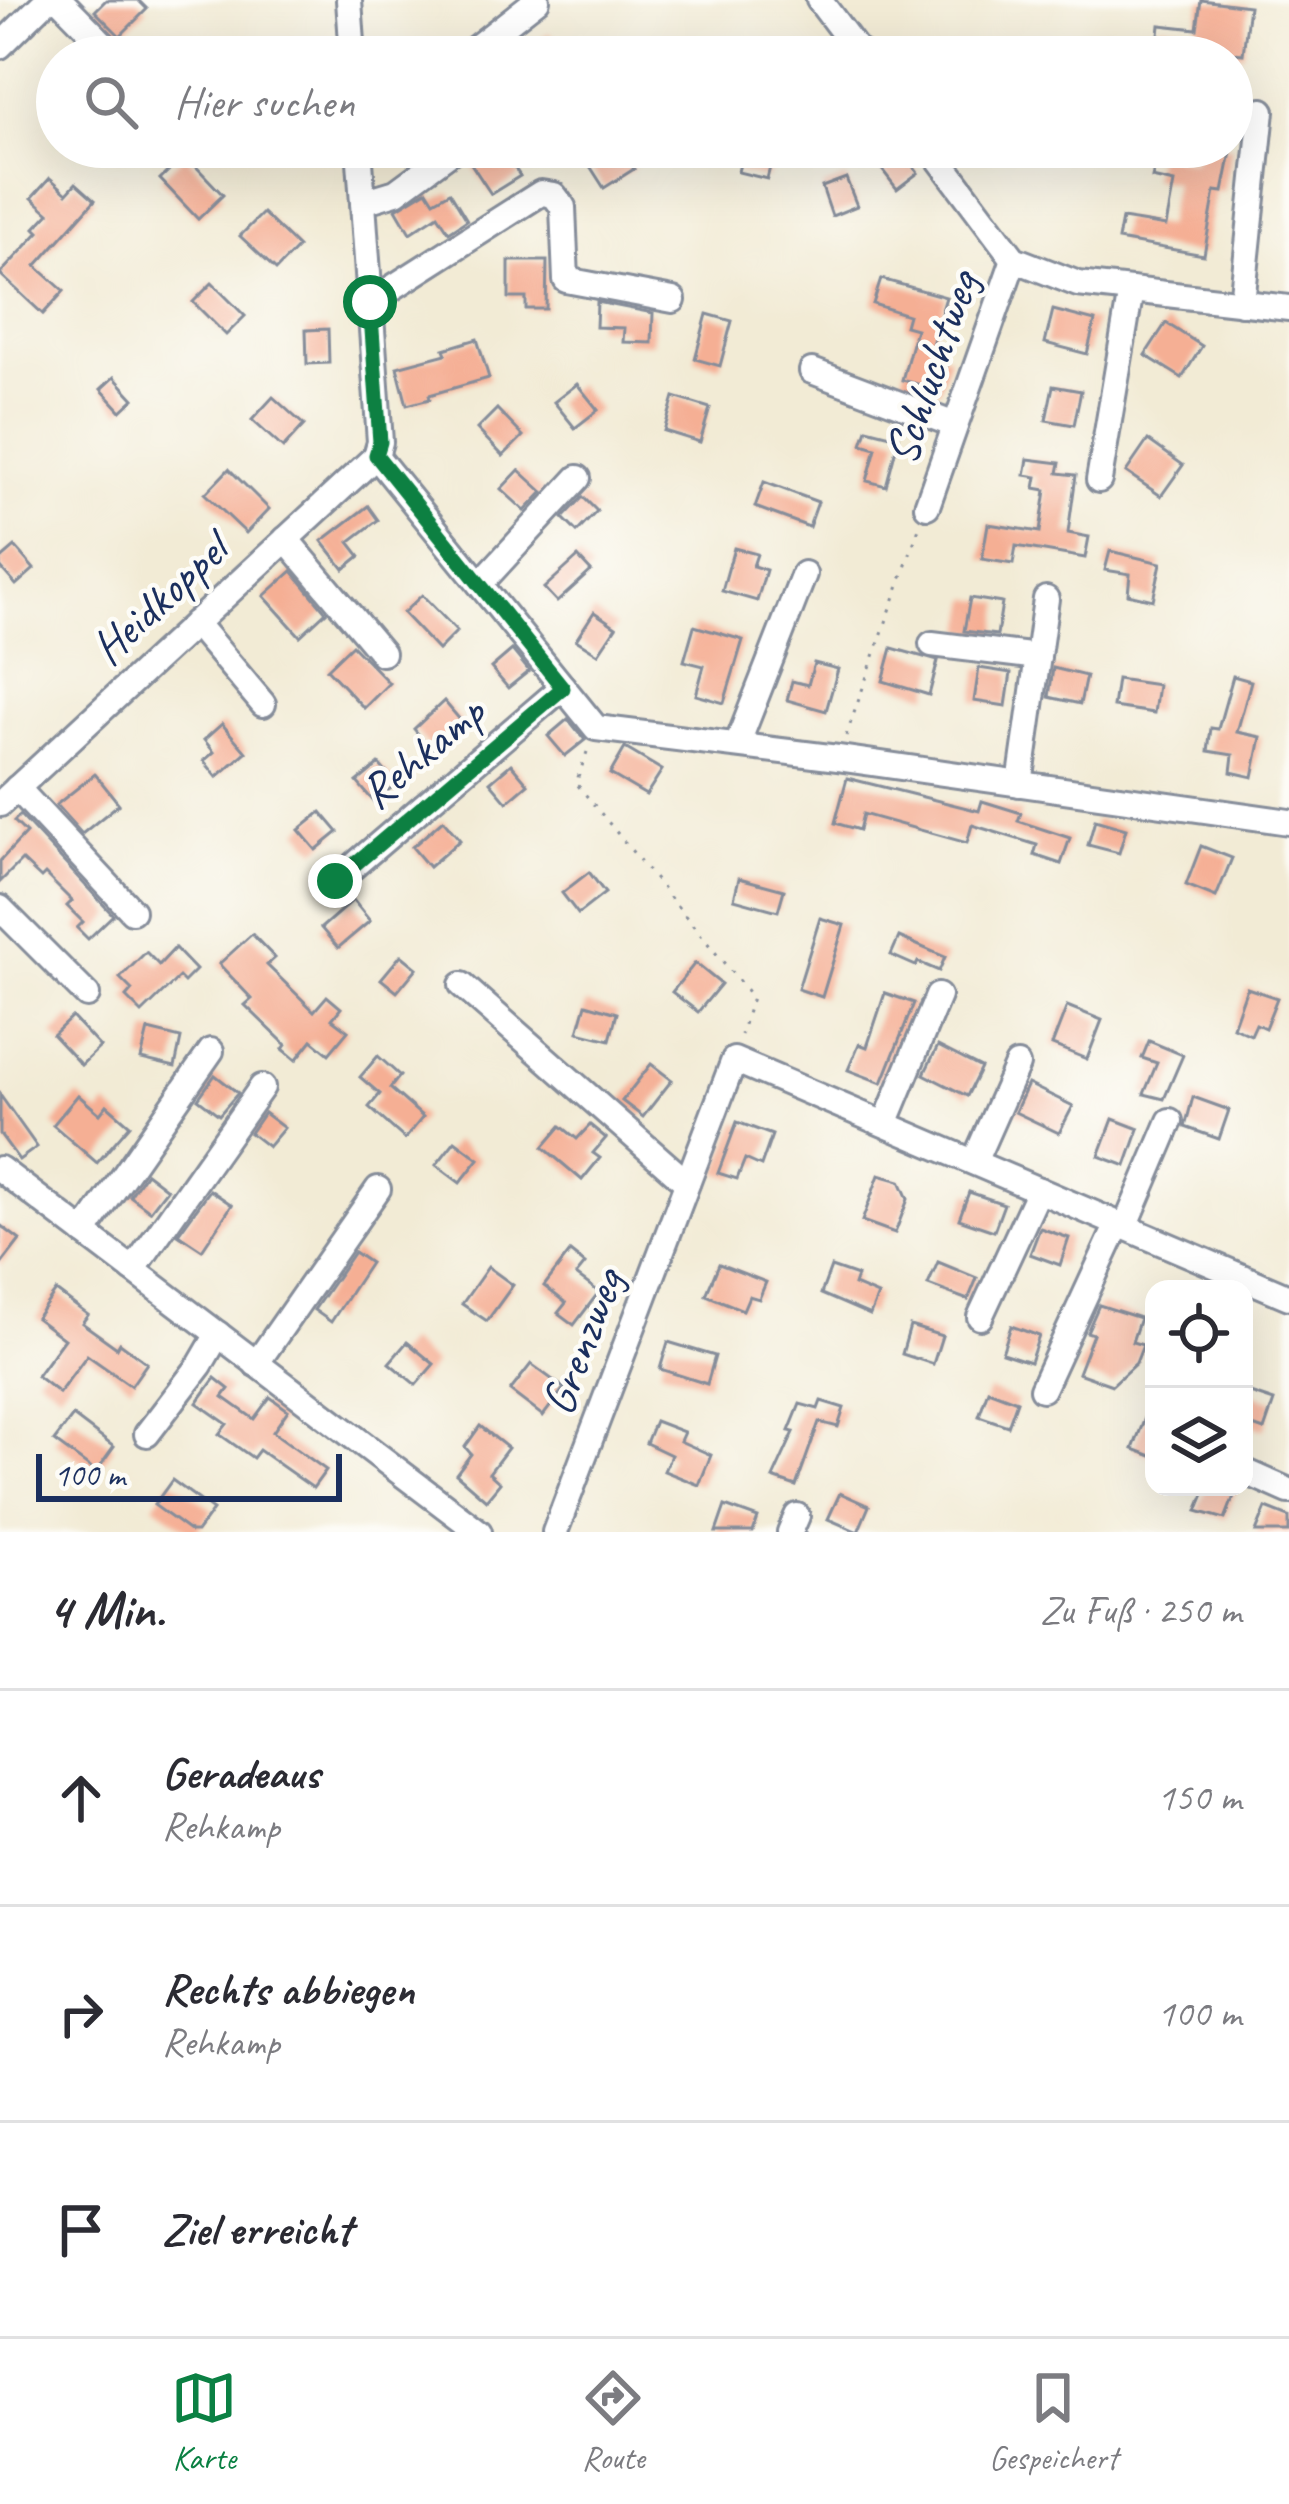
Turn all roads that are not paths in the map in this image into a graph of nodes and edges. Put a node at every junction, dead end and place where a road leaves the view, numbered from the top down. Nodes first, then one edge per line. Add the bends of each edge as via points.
1 (47, 0) edge
2 (60, 0) edge
3 (349, 0) edge
4 (537, 0) edge
5 (819, 0) edge
6 (95, 36) edge
7 (352, 36) edge
8 (491, 36) edge
9 (846, 36) edge
10 (0, 46) edge
11 (1262, 111) dead end
12 (361, 168) edge
13 (429, 168) edge
14 (946, 168) edge
15 (363, 202) junction
16 (1014, 259) junction
17 (1131, 290) junction
18 (673, 300) dead end
19 (370, 302) junction
20 (1242, 302) junction
21 (1289, 308) edge
22 (812, 370) dead end
23 (956, 425) junction
24 (376, 455) junction
25 (578, 478) dead end
26 (1099, 480) dead end
27 (927, 506) road end
28 (286, 539) junction
29 (804, 574) dead end
30 (480, 584) junction
31 (1046, 599) dead end
32 (195, 623) junction
33 (932, 644) dead end
34 (382, 653) dead end
35 (1037, 658) junction
36 (563, 688) junction
37 (263, 704) dead end
38 (737, 745) junction
39 (1020, 784) junction
40 (9, 796) edge
41 (1289, 822) edge
42 (335, 881) dead end
43 (0, 908) edge
44 (132, 910) dead end
45 (462, 986) dead end
46 (87, 995) dead end
47 (938, 997) dead end
48 (211, 1051) dead end
49 (1017, 1065) dead end
50 (262, 1087) dead end
51 (1170, 1121) dead end
52 (885, 1124) junction
53 (974, 1162) junction
54 (0, 1169) edge
55 (687, 1183) junction
56 (379, 1189) dead end
57 (1039, 1190) junction
58 (1121, 1225) junction
59 (84, 1233) junction
60 (133, 1270) junction
61 (1289, 1297) edge
62 (980, 1317) dead end
63 (218, 1334) junction
64 (256, 1364) junction
65 (1042, 1389) dead end
66 (147, 1434) dead end
67 (1253, 1475) edge
68 (1289, 1491) edge
69 (479, 1532) edge
70 (556, 1532) edge

1 - 10 street
2 - 6 street
3 - 7 street
4 - 8 street
5 - 9 street
11 - 20 street
12 - 15 street
13 - 15 street via 396,192
14 - 16 street, Schluchtweg
15 - 19 street
16 - 17 street, Schluchtweg via 1078,284
16 - 23 street, Schluchtweg
17 - 20 street, Schluchtweg
17 - 26 street
18 - 19 street via 566,280 563,207 541,193
19 - 24 street
20 - 21 street, Schluchtweg
22 - 23 street
23 - 27 street, Schluchtweg
24 - 28 street, Heidkoppel
24 - 30 street
25 - 30 street
28 - 32 street, Heidkoppel
28 - 34 street
29 - 38 street
30 - 36 street
31 - 35 street
32 - 37 street
32 - 40 street, Heidkoppel
33 - 35 street
35 - 39 street
36 - 38 street via 596,728
36 - 42 street, Rehkamp
38 - 39 street
39 - 41 street
40 - 44 street
43 - 46 street
45 - 55 street
47 - 52 street
48 - 59 street
49 - 53 street
50 - 60 street
51 - 58 street
52 - 53 street
52 - 55 street, Grenzweg via 734,1060
53 - 57 street
54 - 59 street
55 - 70 street, Grenzweg
56 - 64 street
57 - 58 street
57 - 62 street
58 - 61 street
58 - 65 street
59 - 60 street
60 - 63 street
63 - 64 street
63 - 66 street
64 - 69 street
67 - 68 street

